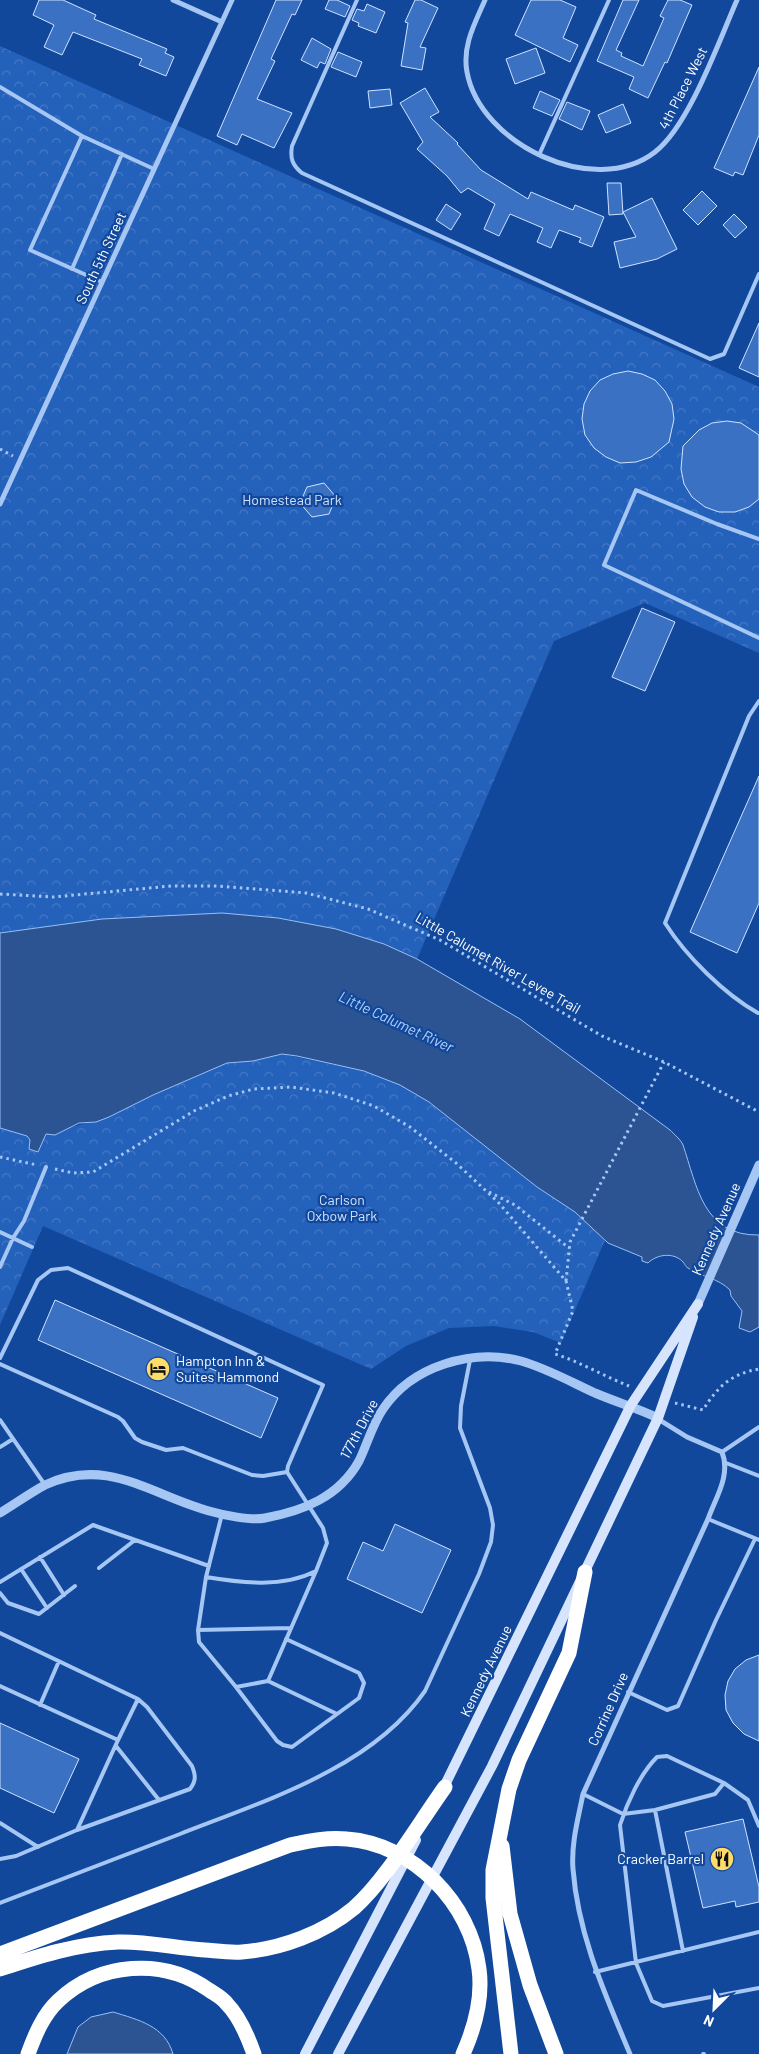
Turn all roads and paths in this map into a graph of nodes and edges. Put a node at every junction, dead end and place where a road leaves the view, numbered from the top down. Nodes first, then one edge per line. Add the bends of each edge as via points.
1 (173, 0) edge
2 (232, 0) edge
3 (357, 0) edge
4 (486, 0) edge
5 (609, 0) edge
6 (737, 0) edge
7 (222, 22) junction
8 (0, 87) edge
9 (82, 136) junction
10 (122, 154) junction
11 (539, 155) junction
12 (154, 169) junction
13 (72, 269) junction
14 (759, 274) edge
15 (102, 282) junction
16 (0, 504) edge
17 (759, 539) edge
18 (759, 638) edge
19 (759, 701) edge
20 (0, 894) edge
21 (759, 1013) edge
22 (664, 1062) junction
23 (759, 1112) edge
24 (0, 1157) edge
25 (759, 1165) edge
26 (46, 1167) junction
27 (484, 1190) junction
28 (0, 1232) edge
29 (13, 1238) junction
30 (32, 1247) dead end
31 (569, 1248) junction
32 (0, 1267) edge
33 (566, 1281) junction
34 (698, 1304) junction
35 (0, 1358) edge
36 (471, 1358) junction
37 (0, 1364) edge
38 (759, 1369) edge
39 (615, 1381) dead end
40 (631, 1405) junction
41 (693, 1406) dead end
42 (658, 1418) junction
43 (0, 1420) edge
44 (759, 1427) edge
45 (13, 1439) junction
46 (0, 1447) edge
47 (722, 1452) junction
48 (726, 1463) junction
49 (287, 1472) junction
50 (759, 1476) edge
51 (46, 1485) junction
52 (309, 1506) junction
53 (0, 1513) edge
54 (222, 1514) junction
55 (708, 1519) junction
56 (757, 1539) edge
57 (135, 1540) junction
58 (40, 1557) junction
59 (209, 1566) junction
60 (99, 1568) dead end
61 (21, 1569) junction
62 (316, 1571) junction
63 (585, 1572) junction
64 (206, 1577) junction
65 (0, 1582) edge
66 (75, 1586) dead end
67 (0, 1593) edge
68 (64, 1595) junction
69 (47, 1608) junction
70 (291, 1628) junction
71 (198, 1630) junction
72 (0, 1633) edge
73 (286, 1639) junction
74 (59, 1661) junction
75 (268, 1681) junction
76 (0, 1686) edge
77 (236, 1687) junction
78 (628, 1692) junction
79 (138, 1699) junction
80 (40, 1704) junction
81 (337, 1714) junction
82 (118, 1740) junction
83 (116, 1746) junction
84 (724, 1783) junction
85 (444, 1787) junction
86 (583, 1794) junction
87 (159, 1800) junction
88 (655, 1810) junction
89 (623, 1814) junction
90 (0, 1823) edge
91 (500, 1826) junction
92 (759, 1826) edge
93 (77, 1830) junction
94 (38, 1847) junction
95 (0, 1859) edge
96 (0, 1903) edge
97 (759, 1932) edge
98 (683, 1951) junction
99 (0, 1954) edge
100 (636, 1963) junction
101 (0, 1969) edge
102 (595, 1972) junction
103 (759, 1988) edge
104 (28, 2054) edge
105 (254, 2054) edge
106 (305, 2054) edge
107 (338, 2054) edge
108 (463, 2054) edge
109 (511, 2054) edge
110 (556, 2054) edge
111 (630, 2054) edge

1 - 7 street
2 - 7 street, South 5th Street
3 - 14 lane via 292,146 290,156 294,167 302,173 710,359 724,354
4 - 11 street, 4th Place West via 467,48 467,71 474,94 493,121
5 - 11 lane
6 - 11 street, 4th Place West via 682,121 669,140 653,154 625,166 595,170 565,166
7 - 12 street, South 5th Street
8 - 9 lane
9 - 10 lane
9 - 13 lane via 30,250
10 - 12 lane
10 - 13 lane
12 - 15 street, South 5th Street
13 - 15 lane
15 - 16 street, South 5th Street
17 - 18 lane via 636,490 604,565
19 - 21 lane via 749,716 665,923 715,980 740,1002
20 - 22 path, Little Calumet River Levee Trail via 53,896 171,886 218,886 259,888 338,900 420,929 602,1036
22 - 23 path, Little Calumet River Levee Trail
22 - 31 path
24 - 26 path
25 - 34 street, Kennedy Avenue
26 - 27 path via 93,1172 194,1111 228,1096 254,1089 291,1087 334,1093 374,1106 410,1127
26 - 29 lane via 24,1221
27 - 31 path via 515,1205
27 - 33 path
28 - 29 lane
29 - 30 lane
29 - 32 lane
31 - 33 path
33 - 39 path via 573,1311 555,1354
34 - 40 main road, Kennedy Avenue
34 - 42 main road, Kennedy Avenue
35 - 49 lane via 38,1280 51,1270 68,1268 322,1386
36 - 40 street, 177th Drive via 501,1357 522,1361 609,1399
36 - 52 street, 177th Drive via 438,1366 417,1376 398,1391 382,1410 358,1462 344,1481 325,1498
36 - 96 lane via 460,1428 490,1508 491,1542 429,1682 414,1706 384,1736 307,1785
37 - 49 lane via 118,1417 135,1438 157,1448 183,1448 252,1475
38 - 41 path via 729,1378 703,1410
40 - 42 street, 177th Drive
40 - 85 main road, Kennedy Avenue
42 - 47 street via 687,1437
42 - 63 main road, Kennedy Avenue
43 - 45 lane
44 - 47 lane
45 - 46 lane
45 - 51 lane
47 - 48 street
48 - 50 lane
48 - 55 street, Corrine Drive via 726,1474
49 - 52 lane
51 - 53 street, 177th Drive
51 - 54 street, 177th Drive via 86,1474 112,1475 196,1508
52 - 54 street, 177th Drive via 262,1519
52 - 62 lane via 323,1528 327,1543
54 - 59 lane
55 - 56 lane
55 - 78 street, Corrine Drive
56 - 78 lane via 678,1706 668,1710
57 - 58 lane via 93,1525
57 - 59 lane
57 - 60 lane
58 - 61 lane
58 - 68 lane
59 - 64 lane
61 - 65 lane
61 - 69 lane
62 - 64 lane via 302,1578 249,1583
62 - 70 lane
63 - 91 highway via 569,1653 519,1760
63 - 107 main road, Kennedy Avenue via 492,1766
64 - 71 lane
66 - 68 lane
67 - 69 lane via 8,1603 39,1614
68 - 69 lane
70 - 71 lane
70 - 73 lane
71 - 77 lane via 199,1642 205,1652
72 - 74 lane
73 - 75 lane
73 - 81 lane via 359,1673 364,1683 359,1698
74 - 79 lane
74 - 80 lane
75 - 77 lane
75 - 81 lane
76 - 80 lane
77 - 81 lane via 283,1746 292,1747
78 - 86 street, Corrine Drive
79 - 82 lane
79 - 87 lane via 196,1775 190,1790
80 - 82 lane
82 - 83 lane
83 - 87 lane
83 - 93 lane
84 - 88 lane via 716,1794
84 - 89 lane via 667,1756 657,1757 649,1765
84 - 92 lane via 748,1800
85 - 101 highway via 378,1881 354,1908 301,1938 271,1948 241,1952 128,1942 76,1946
85 - 106 main road, Kennedy Avenue
86 - 89 lane
86 - 102 street, Corrine Drive via 575,1833 573,1868 581,1919
87 - 93 lane
88 - 89 lane
88 - 98 lane
89 - 100 lane via 620,1826
90 - 94 lane
91 - 109 highway via 493,1870 493,1898
91 - 110 highway via 510,1914 530,1985
93 - 94 lane
94 - 95 lane
97 - 98 lane
98 - 100 lane
99 - 108 highway via 290,1845 319,1839 348,1839 376,1845 400,1855 426,1872 464,1919 479,1968 479,1992 476,2024
100 - 102 lane
100 - 103 lane via 652,2001 663,2006
102 - 111 street, Corrine Drive
104 - 105 highway via 37,2030 57,2001 86,1980 117,1969 158,1968 194,1979 227,2003 248,2034

